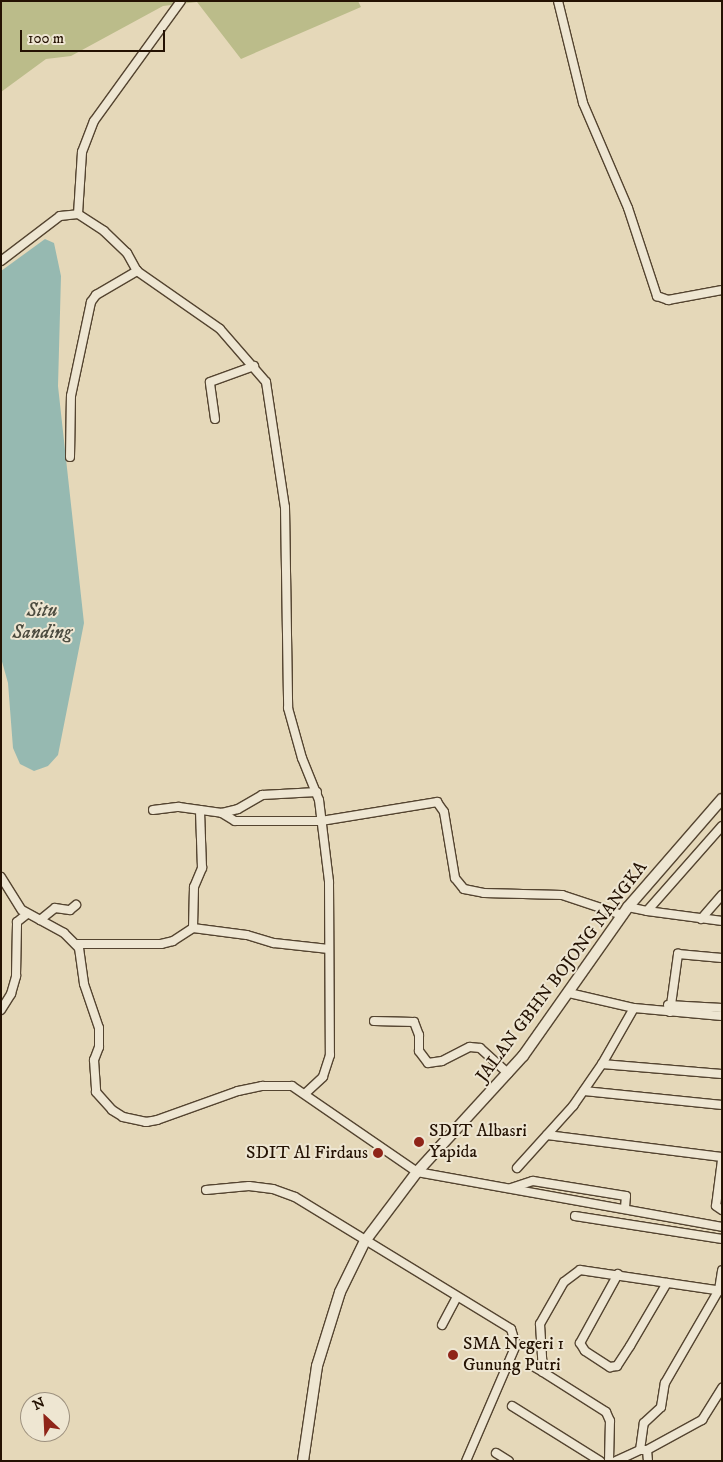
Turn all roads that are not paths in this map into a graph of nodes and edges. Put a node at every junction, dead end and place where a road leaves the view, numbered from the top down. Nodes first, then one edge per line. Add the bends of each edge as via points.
1 (181, 1) edge
2 (558, 1) edge
3 (78, 214) junction
4 (1, 261) edge
5 (137, 271) junction
6 (722, 290) edge
7 (254, 366) junction
8 (215, 419) dead end
9 (70, 457) dead end
10 (317, 792) junction
11 (722, 799) edge
12 (153, 810) dead end
13 (200, 810) junction
14 (222, 814) junction
15 (321, 821) junction
16 (722, 826) edge
17 (1, 877) edge
18 (722, 896) edge
19 (76, 906) dead end
20 (625, 911) junction
21 (647, 911) junction
22 (27, 914) junction
23 (701, 919) junction
24 (40, 920) junction
25 (722, 921) edge
26 (193, 928) junction
27 (76, 944) junction
28 (329, 949) junction
29 (722, 958) edge
30 (569, 993) junction
31 (672, 1004) junction
32 (634, 1008) junction
33 (722, 1008) edge
34 (662, 1009) junction
35 (1, 1010) edge
36 (670, 1012) junction
37 (722, 1016) edge
38 (374, 1021) dead end
39 (602, 1064) junction
40 (508, 1073) junction
41 (722, 1074) edge
42 (584, 1091) junction
43 (306, 1093) junction
44 (722, 1106) edge
45 (547, 1135) junction
46 (722, 1157) edge
47 (722, 1160) edge
48 (517, 1168) dead end
49 (417, 1172) junction
50 (512, 1188) junction
51 (206, 1190) dead end
52 (586, 1201) junction
53 (625, 1208) junction
54 (722, 1210) edge
55 (722, 1228) edge
56 (722, 1239) edge
57 (365, 1241) junction
58 (722, 1270) edge
59 (618, 1274) junction
60 (667, 1283) junction
61 (720, 1291) edge
62 (457, 1297) junction
63 (442, 1325) dead end
64 (531, 1365) dead end
65 (543, 1372) junction
66 (722, 1388) edge
67 (512, 1406) dead end
68 (644, 1450) junction
69 (496, 1453) dead end
70 (303, 1461) edge
71 (466, 1461) edge
72 (509, 1461) edge
73 (600, 1461) edge
74 (609, 1461) edge
75 (616, 1461) edge
76 (648, 1461) edge

1 - 3 street via 94,121 82,152
2 - 6 street via 583,103 628,208 657,296 668,300
3 - 4 street via 60,216
3 - 5 street via 104,231 127,253
5 - 7 street via 220,329
5 - 9 street via 96,295 91,302 71,396
7 - 8 street via 210,382
7 - 10 street via 266,382 285,507 288,708 302,758
10 - 14 street via 262,795
10 - 15 street
11 - 20 street, JALAN GBHN BOJONG NANGKA
12 - 13 street via 179,807
13 - 14 street
13 - 26 street via 202,868 194,887
14 - 15 street via 235,821
15 - 20 street via 437,802 444,812 455,878 464,889 484,893 562,895
15 - 28 street via 329,882
16 - 21 street
17 - 22 street
18 - 23 street
19 - 24 street via 70,910 55,908
20 - 21 street
20 - 30 street, JALAN GBHN BOJONG NANGKA
21 - 23 street
22 - 24 street
22 - 35 street via 17,922 16,976 11,994
23 - 25 street
24 - 27 street
26 - 27 street via 173,941 161,944
26 - 28 street via 247,935 274,944
27 - 43 street via 81,955 84,984 99,1028 94,1082 102,1102 112,1110 146,1122 185,1113 200,1103 262,1086 292,1086
28 - 43 street via 330,1054 323,1077
29 - 31 street via 678,954
30 - 32 street
30 - 40 street, JALAN GBHN BOJONG NANGKA
31 - 33 street
31 - 34 street
31 - 36 street
32 - 34 street
32 - 39 street
34 - 36 street
36 - 37 street
38 - 40 street via 414,1022 419,1035 418,1051 428,1063 442,1061 470,1047 480,1048
39 - 41 street
39 - 42 street
40 - 49 street, JALAN GBHN BOJONG NANGKA
42 - 44 street
42 - 45 street
43 - 49 street via 362,1137
45 - 46 street
45 - 48 street
47 - 54 street via 716,1206
49 - 50 street
49 - 57 street, JALAN GBHN BOJONG NANGKA
50 - 52 street
50 - 53 street via 533,1181 617,1194 626,1196
51 - 57 street via 249,1186 273,1189 295,1197
52 - 53 street
52 - 56 street via 579,1217
53 - 55 street
57 - 62 street
57 - 70 street, JALAN GBHN BOJONG NANGKA via 340,1292 317,1366
58 - 61 street
59 - 60 street
59 - 60 street via 580,1343 585,1351 610,1367 617,1366
59 - 65 street via 580,1270 564,1282 540,1324
60 - 61 street
61 - 68 street via 668,1377 661,1407 644,1423
62 - 63 street
62 - 71 street via 511,1329 516,1339
64 - 65 street
65 - 74 street via 606,1412 610,1421
66 - 68 street via 702,1420
67 - 73 street
68 - 75 street
68 - 76 street
69 - 72 street

